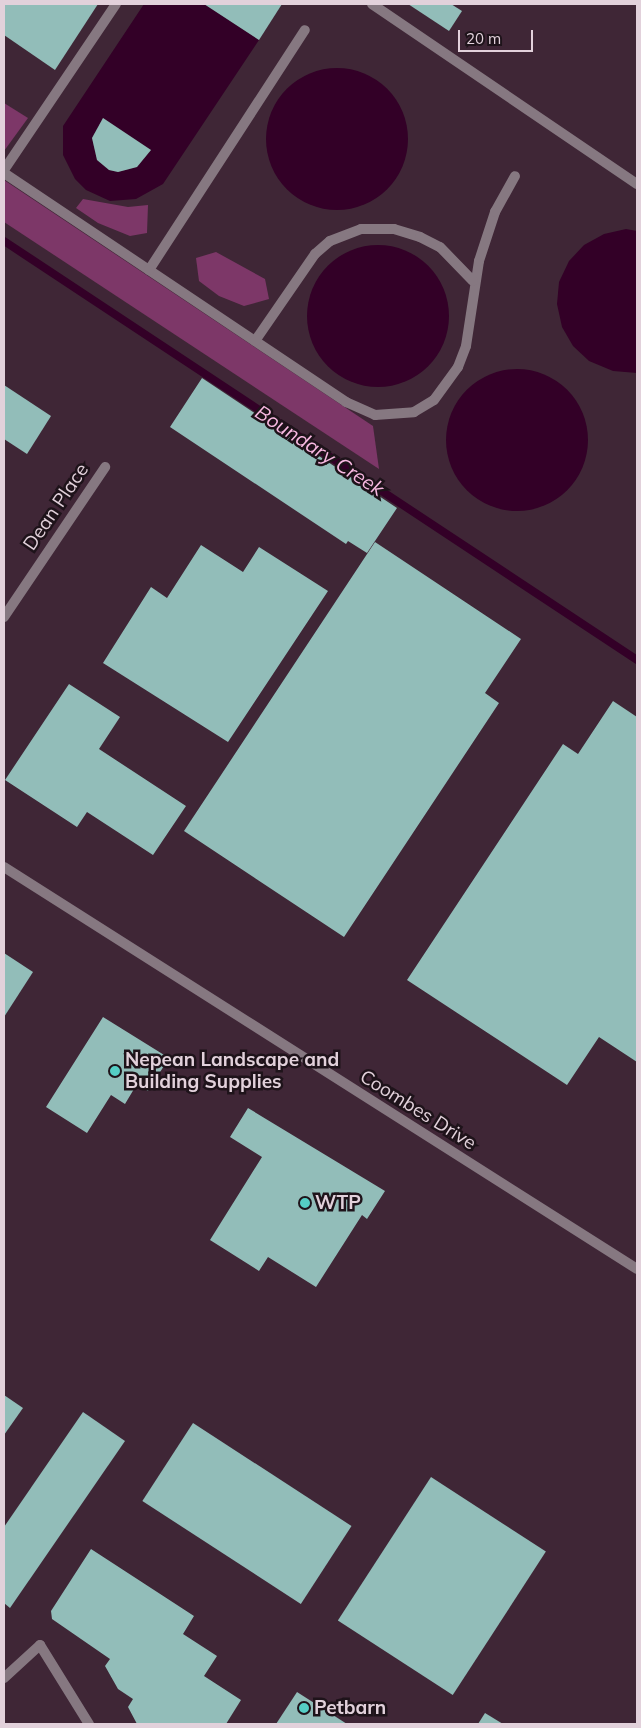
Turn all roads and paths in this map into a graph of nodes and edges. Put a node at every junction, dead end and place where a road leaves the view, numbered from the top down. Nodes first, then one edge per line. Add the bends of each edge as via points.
1 (116, 4) edge
2 (372, 4) edge
3 (305, 30) dead end
4 (4, 171) edge
5 (515, 176) dead end
6 (637, 184) edge
7 (149, 270) junction
8 (473, 281) junction
9 (255, 341) junction
10 (105, 467) dead end
11 (4, 617) edge
12 (4, 866) edge
13 (637, 1269) edge
14 (4, 1678) edge
15 (89, 1724) edge

1 - 4 street
2 - 6 street
3 - 7 street
4 - 7 street
5 - 8 street via 494,212
7 - 9 street
8 - 9 street via 440,248 420,237 394,229 361,229 330,241 315,254
8 - 9 street via 466,346 458,367 434,400 414,412 375,415 368,412 346,402
10 - 11 street, Dean Place
12 - 13 street, Coombes Drive
14 - 15 street via 40,1645

